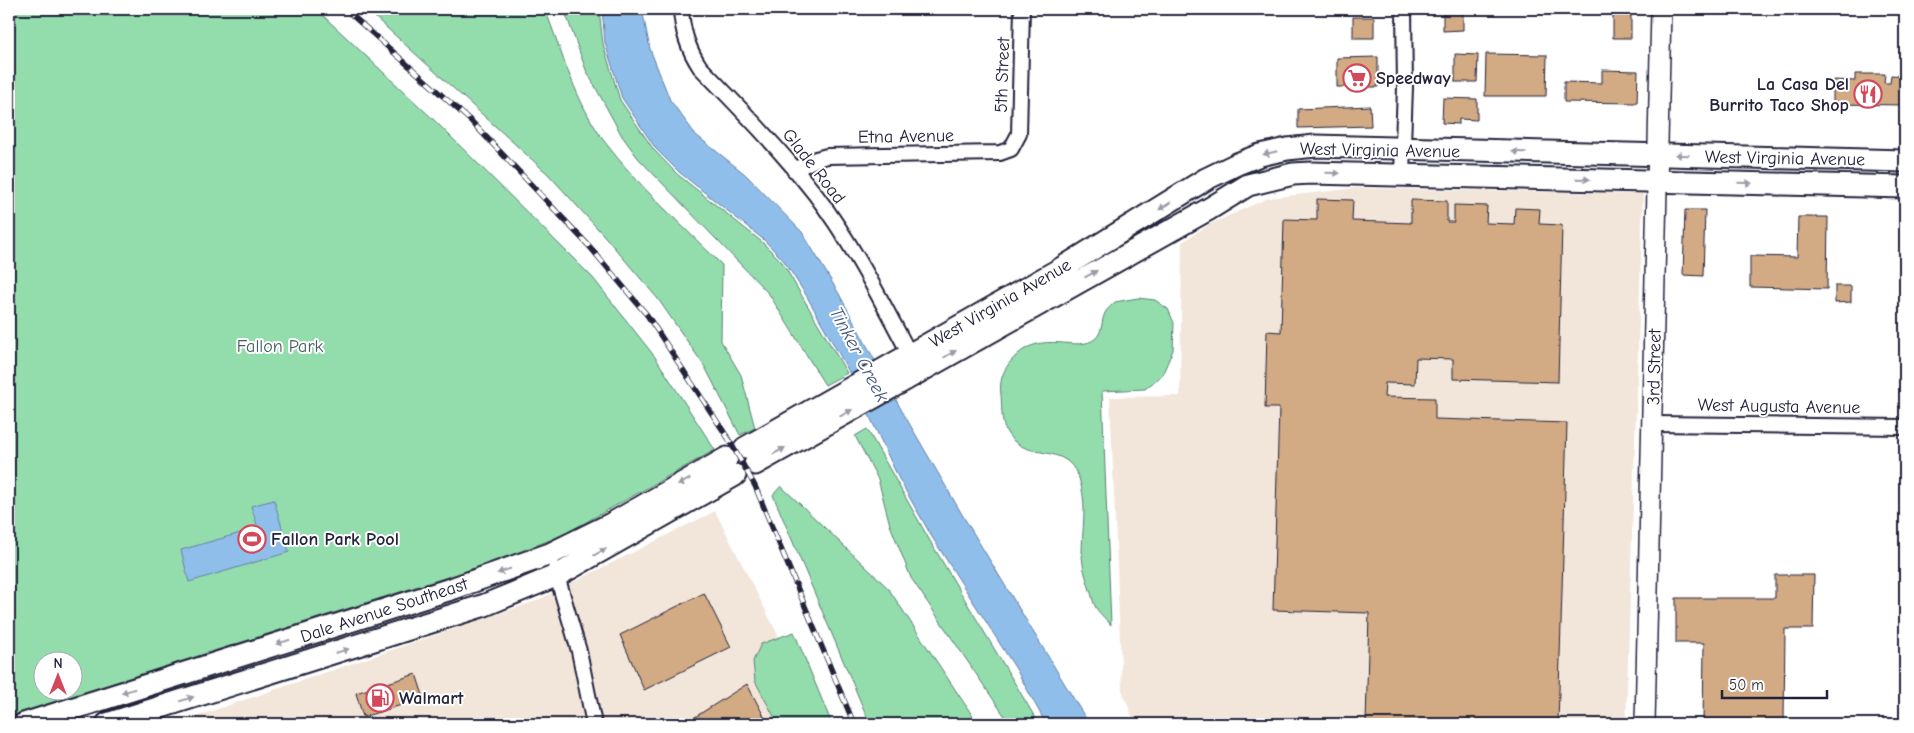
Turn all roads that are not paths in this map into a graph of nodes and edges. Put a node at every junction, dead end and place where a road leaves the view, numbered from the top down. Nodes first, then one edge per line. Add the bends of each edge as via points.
1 (681, 9) edge
2 (1022, 9) edge
3 (1404, 9) edge
4 (1661, 9) edge
5 (1016, 141) joint
6 (1403, 149) junction
7 (1658, 155) junction
8 (1905, 161) edge
9 (794, 170) junction
10 (1402, 174) junction
11 (1658, 181) junction
12 (1905, 187) edge
13 (905, 365) junction
14 (1653, 424) junction
15 (1905, 427) edge
16 (792, 429) joint
17 (740, 461) junction
18 (550, 554) junction
19 (558, 575) junction
20 (24, 724) edge
21 (107, 724) edge
22 (594, 724) edge
23 (1645, 724) edge

1 - 9 street, Glade Road via 687,42 700,67 762,130
2 - 5 street, 5th Street via 1019,134
3 - 6 street via 1406,87
4 - 7 street, 3rd Street
5 - 9 street, Etna Avenue via 1011,149 1000,153 827,156
7 -> 6 main road, West Virginia Avenue
6 - 10 street
6 -> 13 main road, West Virginia Avenue via 1315,146 1260,155 1237,164 1206,179
8 -> 7 main road, West Virginia Avenue
7 - 11 street, 3rd Street
9 - 13 street, Glade Road via 815,194 864,269
10 -> 11 main road, West Virginia Avenue
13 -> 10 main road, West Virginia Avenue via 1209,209 1248,185 1294,174
11 -> 12 main road, West Virginia Avenue
11 - 14 street, 3rd Street
13 - 16 main road, West Virginia Avenue
14 - 15 street, West Augusta Avenue
14 - 23 street, 3rd Street
16 - 17 main road, Dale Avenue Southeast
17 -> 18 main road, Dale Avenue Southeast
19 -> 17 main road, Dale Avenue Southeast
18 - 19 street
18 -> 20 main road, Dale Avenue Southeast via 444,592
21 -> 19 main road, Dale Avenue Southeast via 485,605
19 - 22 street via 579,651

